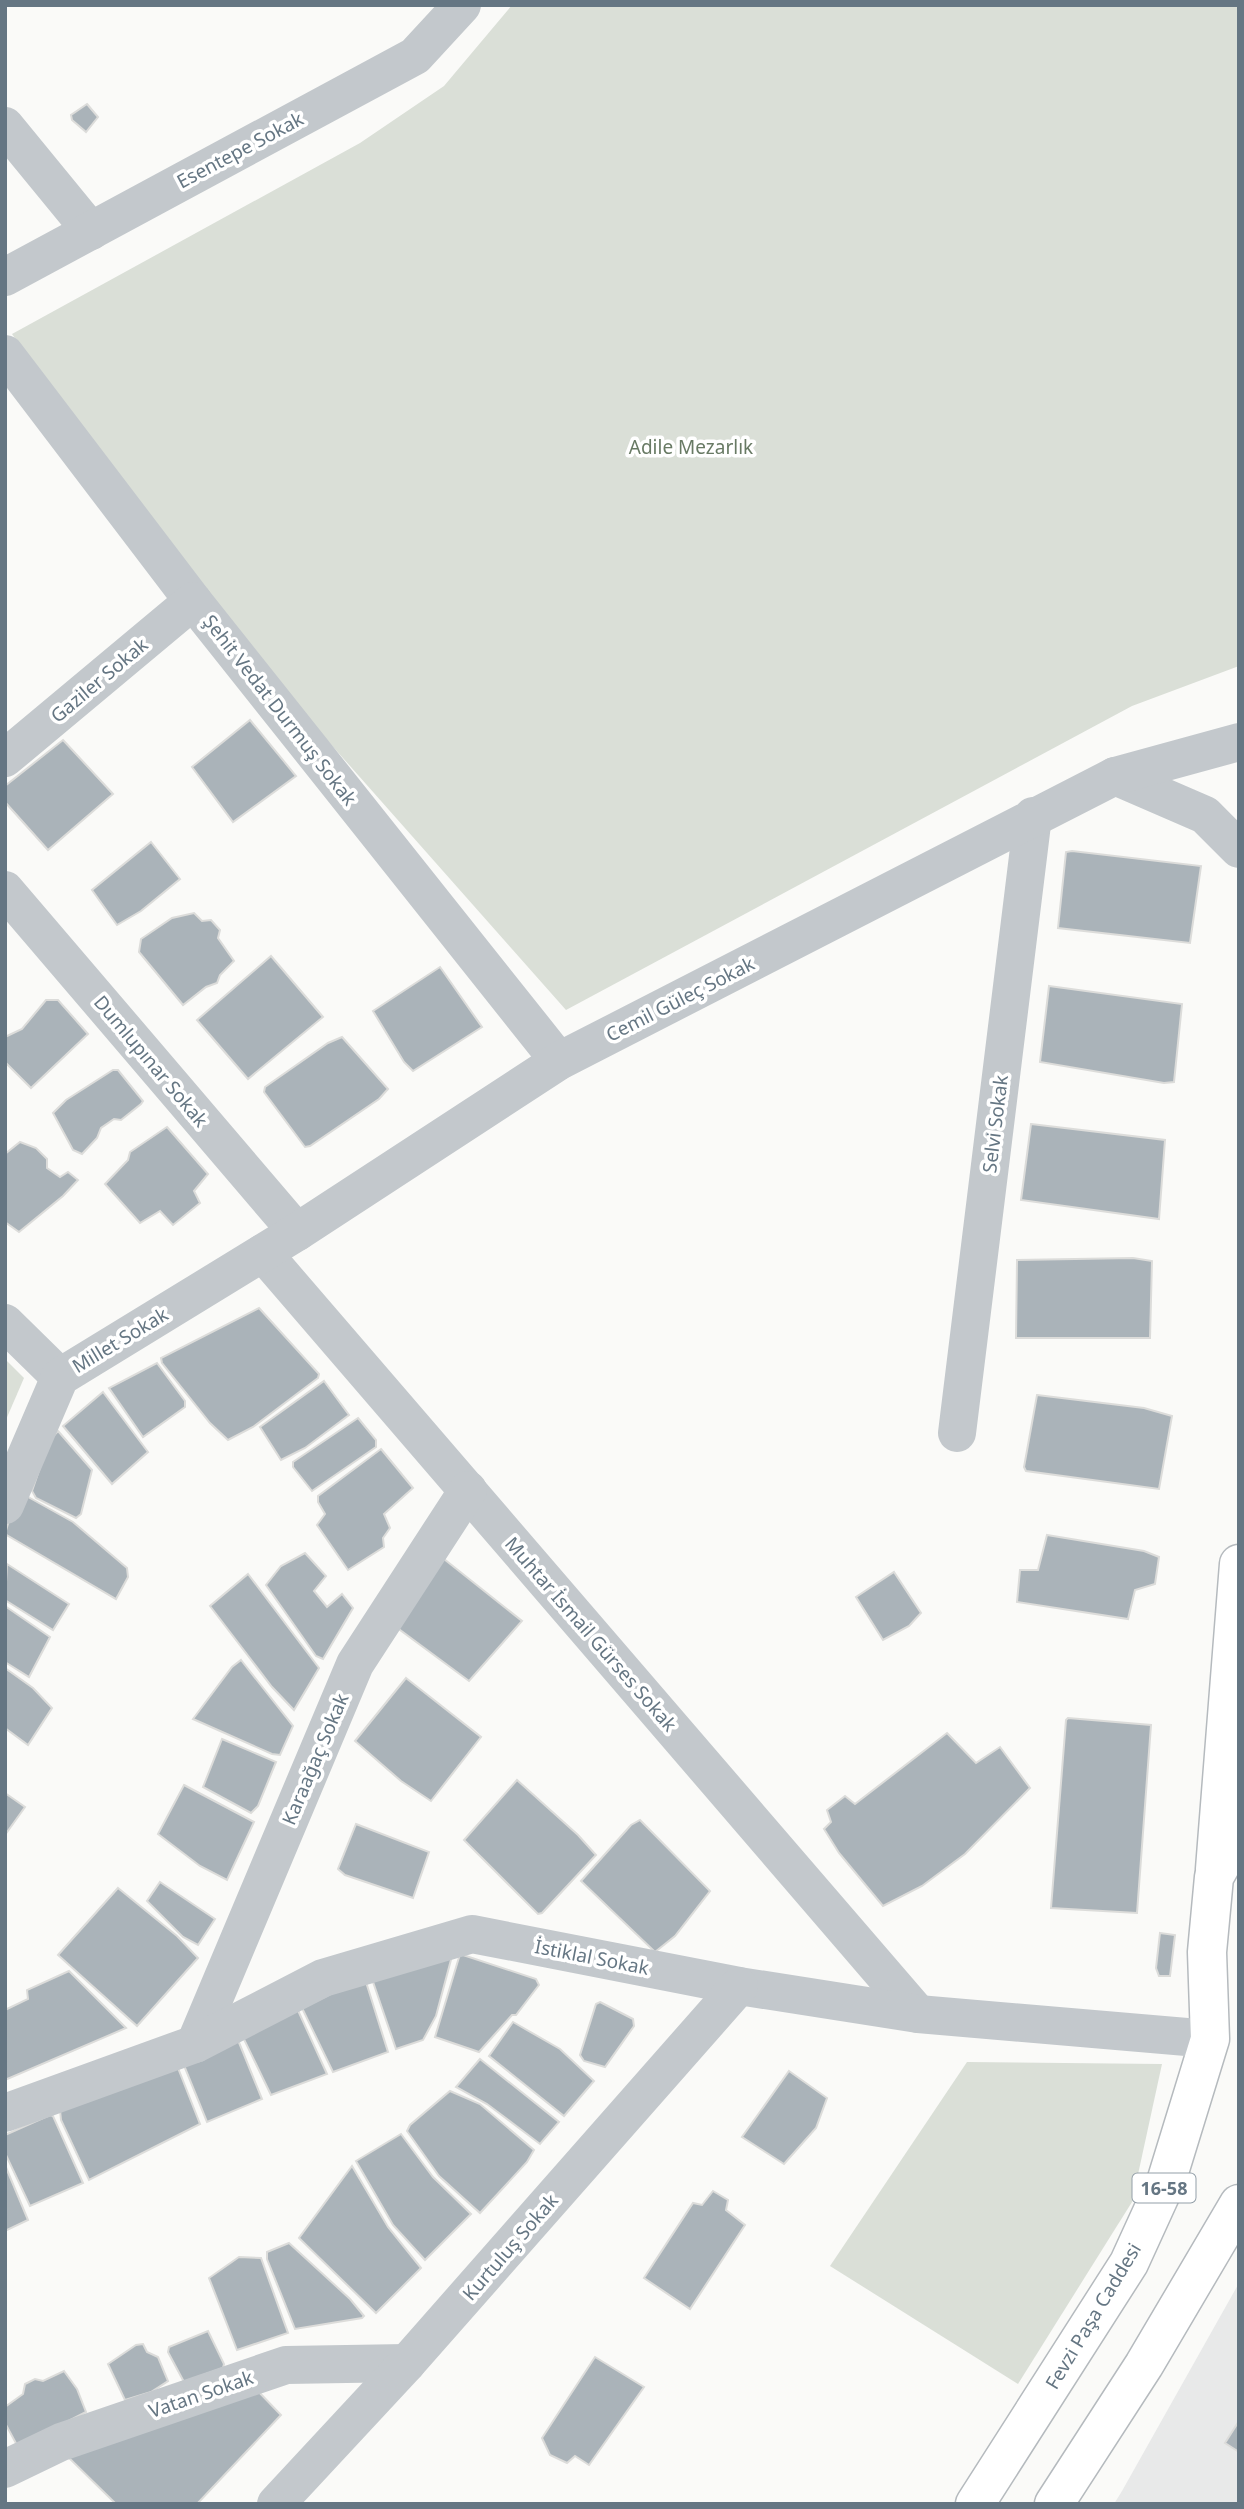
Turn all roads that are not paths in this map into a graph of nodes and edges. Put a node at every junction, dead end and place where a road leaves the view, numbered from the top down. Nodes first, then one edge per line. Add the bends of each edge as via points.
1 (462, 5) edge
2 (5, 126) edge
3 (90, 231) junction
4 (5, 277) edge
5 (5, 354) edge
6 (193, 601) junction
7 (1239, 742) edge
8 (5, 758) edge
9 (1115, 776) junction
10 (1033, 816) junction
11 (1239, 849) edge
12 (5, 890) edge
13 (559, 1062) junction
14 (297, 1232) junction
15 (263, 1253) junction
16 (5, 1323) edge
17 (60, 1377) junction
18 (957, 1433) dead end
19 (468, 1490) junction
20 (5, 1505) edge
21 (1239, 1564) edge
22 (1239, 1833) edge
23 (1214, 1877) junction
24 (740, 1986) junction
25 (918, 2014) junction
26 (1224, 2040) edge
27 (195, 2044) junction
28 (5, 2113) edge
29 (1239, 2204) edge
30 (407, 2363) junction
31 (5, 2469) edge
32 (276, 2504) edge
33 (975, 2504) edge
34 (1054, 2504) edge

1 - 3 street, Esentepe Sokak via 415,56
2 - 3 street
3 - 4 street, Esentepe Sokak
5 - 6 street, Şehit Vedat Durmuş Sokak
6 - 8 street, Gaziler Sokak
6 - 13 street, Şehit Vedat Durmuş Sokak
7 - 9 street, Cemil Güleç Sokak
9 - 10 street, Cemil Güleç Sokak
9 - 11 street via 1205,815
10 - 13 street, Cemil Güleç Sokak
10 - 18 street, Selvi Sokak
12 - 14 street, Dumlupınar Sokak
13 - 14 street, Cemil Güleç Sokak
14 - 15 street, Cemil Güleç Sokak
15 - 17 street, Millet Sokak
15 - 19 street, Muhtar İsmail Gürses Sokak
16 - 17 street
17 - 20 street, Millet Sokak
19 - 25 street, Muhtar İsmail Gürses Sokak
19 - 27 street, Karaağaç Sokak via 355,1664
21 - 23 main road
22 - 23 main road, Fevzi Paşa Caddesi / 16-58
23 - 26 main road, Fevzi Paşa Caddesi / 16-58 via 1207,1952
24 - 25 street, İstiklal Sokak
24 - 27 street, İstiklal Sokak via 472,1934 323,1978
24 - 30 street, Kurtuluş Sokak
25 - 26 street, İstiklal Sokak
26 - 33 main road, Fevzi Paşa Caddesi / 16-58 via 1129,2263
27 - 28 street, İstiklal Sokak
29 - 34 main road via 1144,2365
30 - 31 street, Vatan Sokak via 286,2365 61,2442
30 - 32 street, Kurtuluş Sokak

